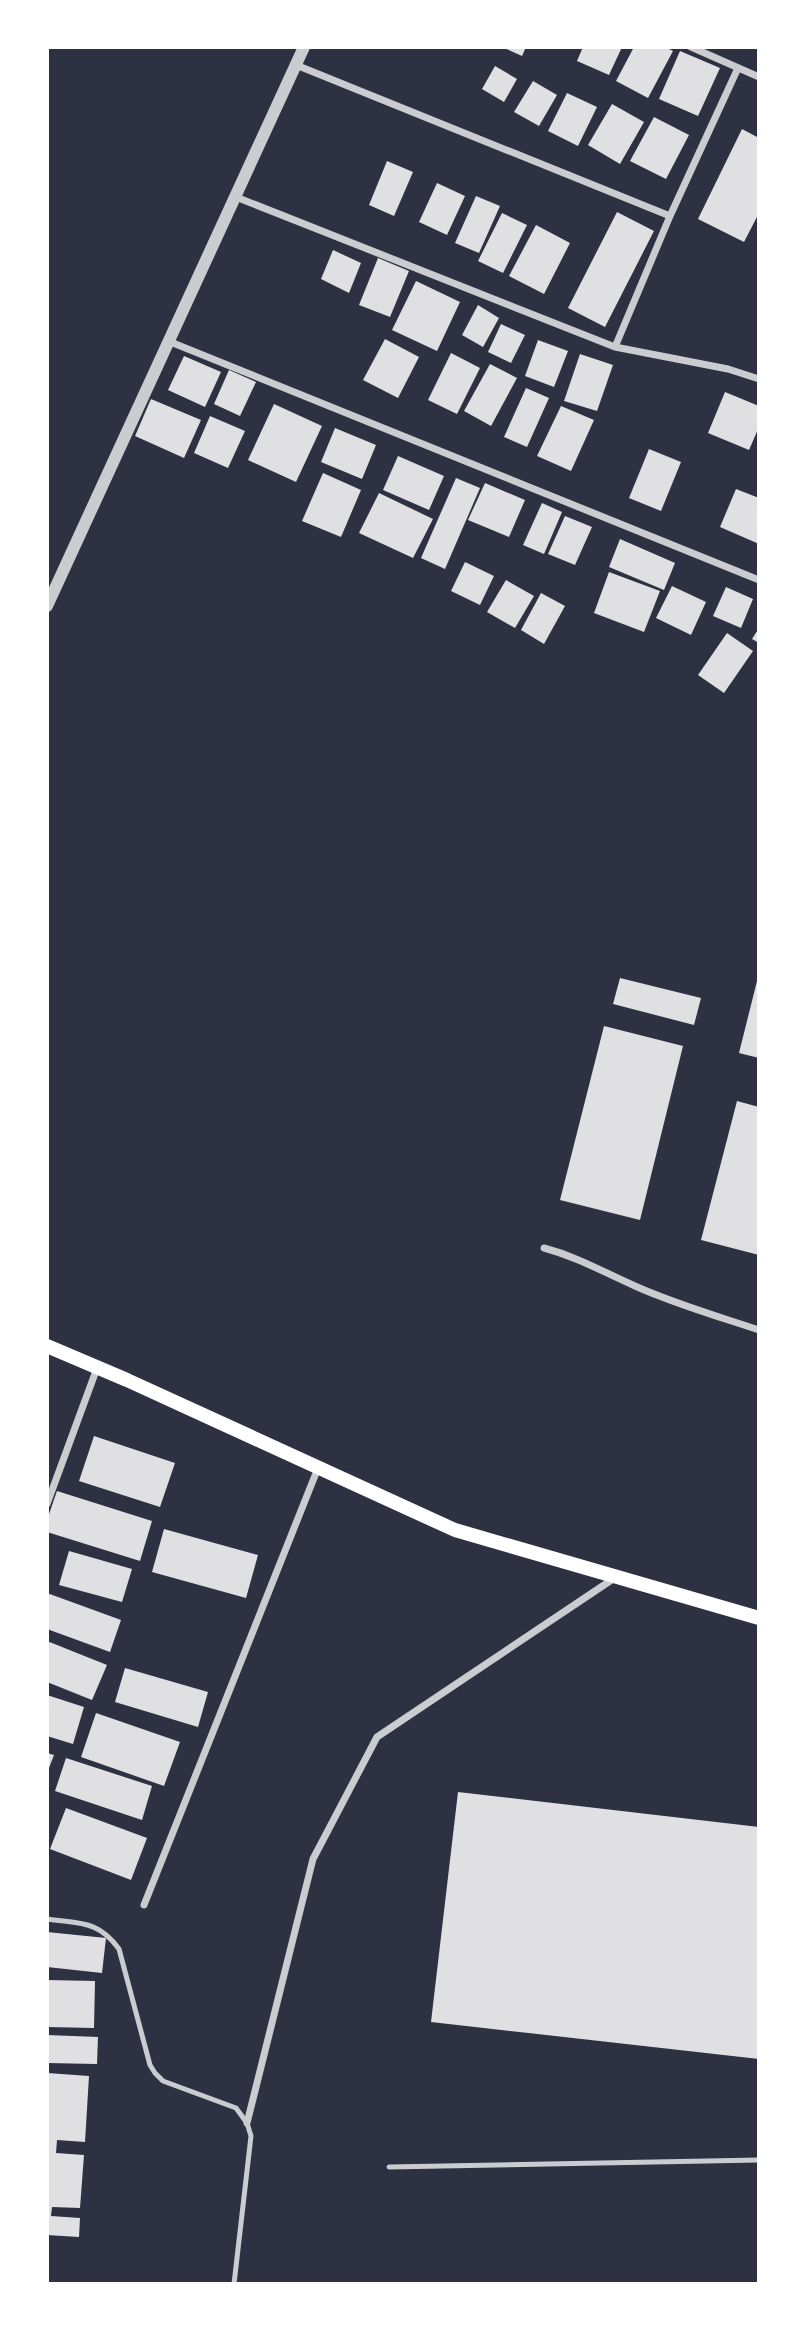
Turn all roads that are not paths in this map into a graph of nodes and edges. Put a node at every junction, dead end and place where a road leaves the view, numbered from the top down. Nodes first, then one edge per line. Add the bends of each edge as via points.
1 (304, 47) edge
2 (691, 47) edge
3 (296, 65) junction
4 (738, 68) junction
5 (759, 77) edge
6 (236, 197) junction
7 (670, 216) junction
8 (168, 341) junction
9 (615, 347) junction
10 (759, 379) edge
11 (759, 580) edge
12 (47, 606) edge
13 (544, 1248) dead end
14 (759, 1330) edge
15 (47, 1346) edge
16 (97, 1367) junction
17 (318, 1467) junction
18 (47, 1504) edge
19 (616, 1577) junction
20 (759, 1618) edge
21 (144, 1905) dead end
22 (47, 1919) edge
23 (247, 2123) junction
24 (759, 2160) edge
25 (388, 2167) dead end
26 (234, 2284) edge

1 - 3 street
2 - 4 street
3 - 6 street
3 - 7 street
4 - 5 street
4 - 7 street
6 - 8 street
6 - 9 street
7 - 9 street
8 - 11 street
8 - 12 street
9 - 10 street
13 - 14 street via 685,1306
15 - 16 main road
16 - 17 main road
16 - 18 street
17 - 19 main road via 455,1530
17 - 21 street
19 - 20 main road
19 - 23 street via 377,1737 313,1859
22 - 23 lane via 94,1926 109,1935 119,1949 155,2073 163,2081 236,2108
23 - 26 lane via 251,2136
24 - 25 lane

